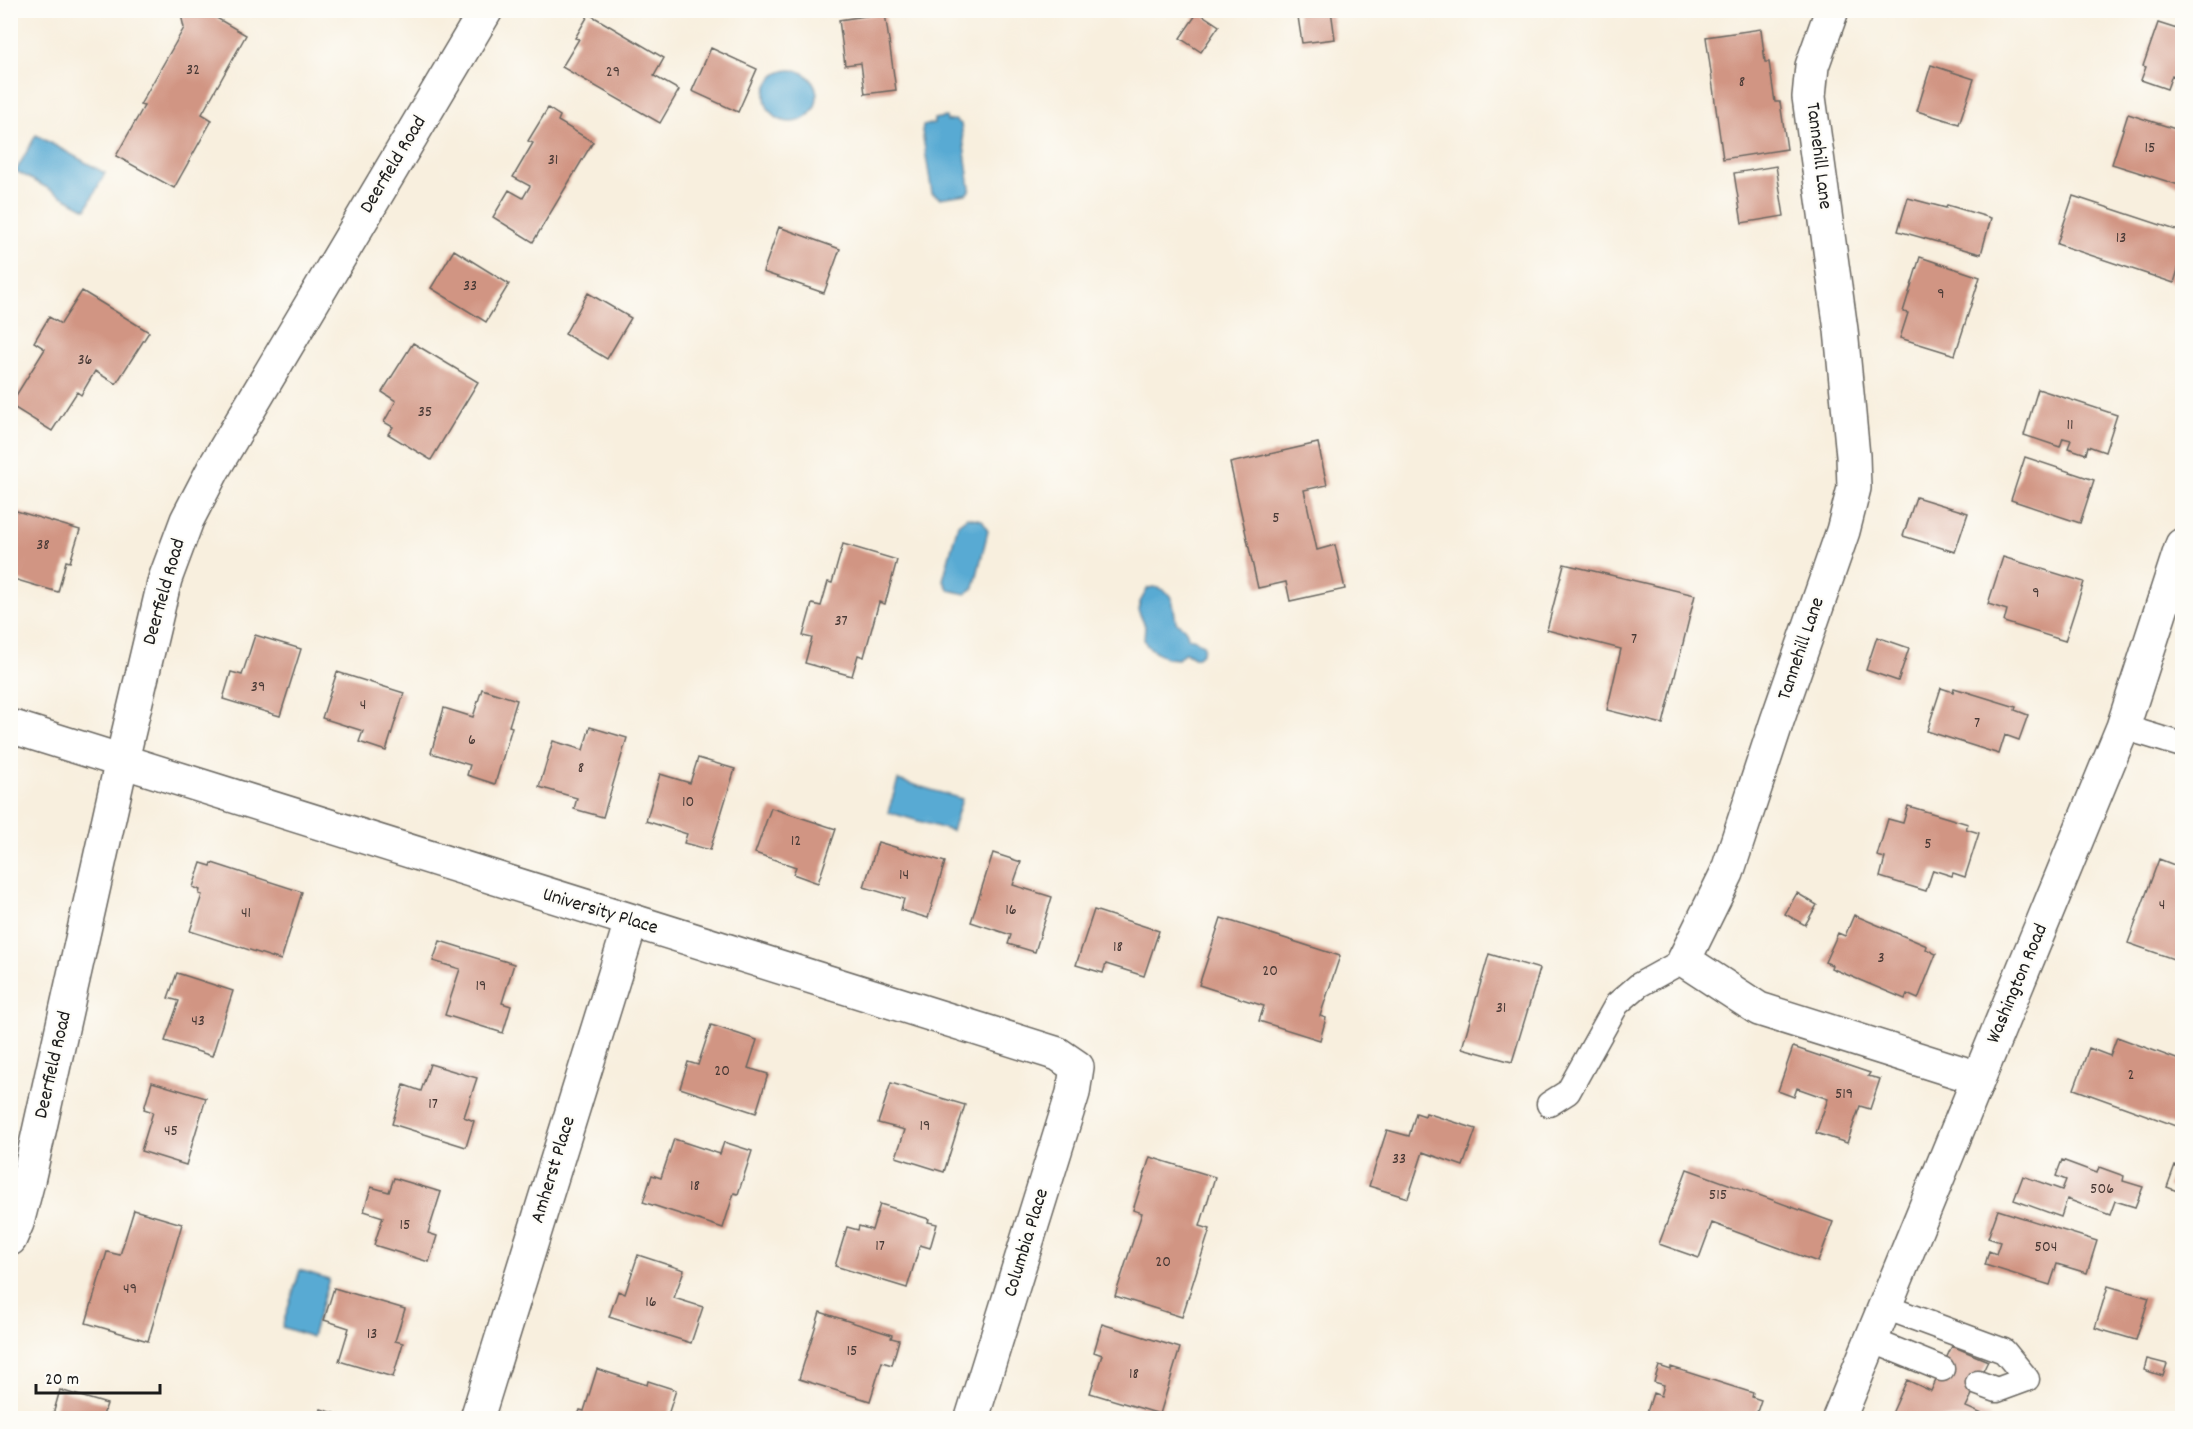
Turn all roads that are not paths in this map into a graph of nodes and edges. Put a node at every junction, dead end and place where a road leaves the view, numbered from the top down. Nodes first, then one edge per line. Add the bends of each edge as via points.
1 (486, 10) edge
2 (1832, 10) edge
3 (2182, 544) edge
4 (10, 726) edge
5 (2123, 727) junction
6 (2182, 745) edge
7 (122, 760) junction
8 (631, 922) junction
9 (1684, 960) junction
10 (1077, 1067) joint
11 (1978, 1078) junction
12 (1549, 1104) dead end
13 (10, 1239) edge
14 (1885, 1307) junction
15 (1871, 1340) junction
16 (1942, 1369) dead end
17 (1978, 1383) dead end
18 (477, 1419) edge
19 (972, 1419) edge
20 (1839, 1419) edge

1 - 7 street, Deerfield Road via 214,468 187,520 165,579
2 - 9 street, Tannehill Lane via 1812,66 1809,97 1841,330 1854,488 1843,531 1727,873
3 - 5 street, Washington Road
4 - 7 street, University Place
5 - 6 lane
5 - 11 street, Washington Road
7 - 8 street, University Place
7 - 13 street, Deerfield Road via 28,1181
8 - 10 street, University Place via 1058,1054
8 - 18 street, Amherst Place
9 - 11 street via 1760,1010
9 - 12 lane via 1639,985 1617,1004 1568,1092
10 - 19 street, Columbia Place via 1074,1093
11 - 14 street, Washington Road
14 - 15 street, Washington Road
14 - 17 lane via 2004,1351 2027,1379 1997,1390
15 - 16 lane
15 - 20 street, Washington Road

